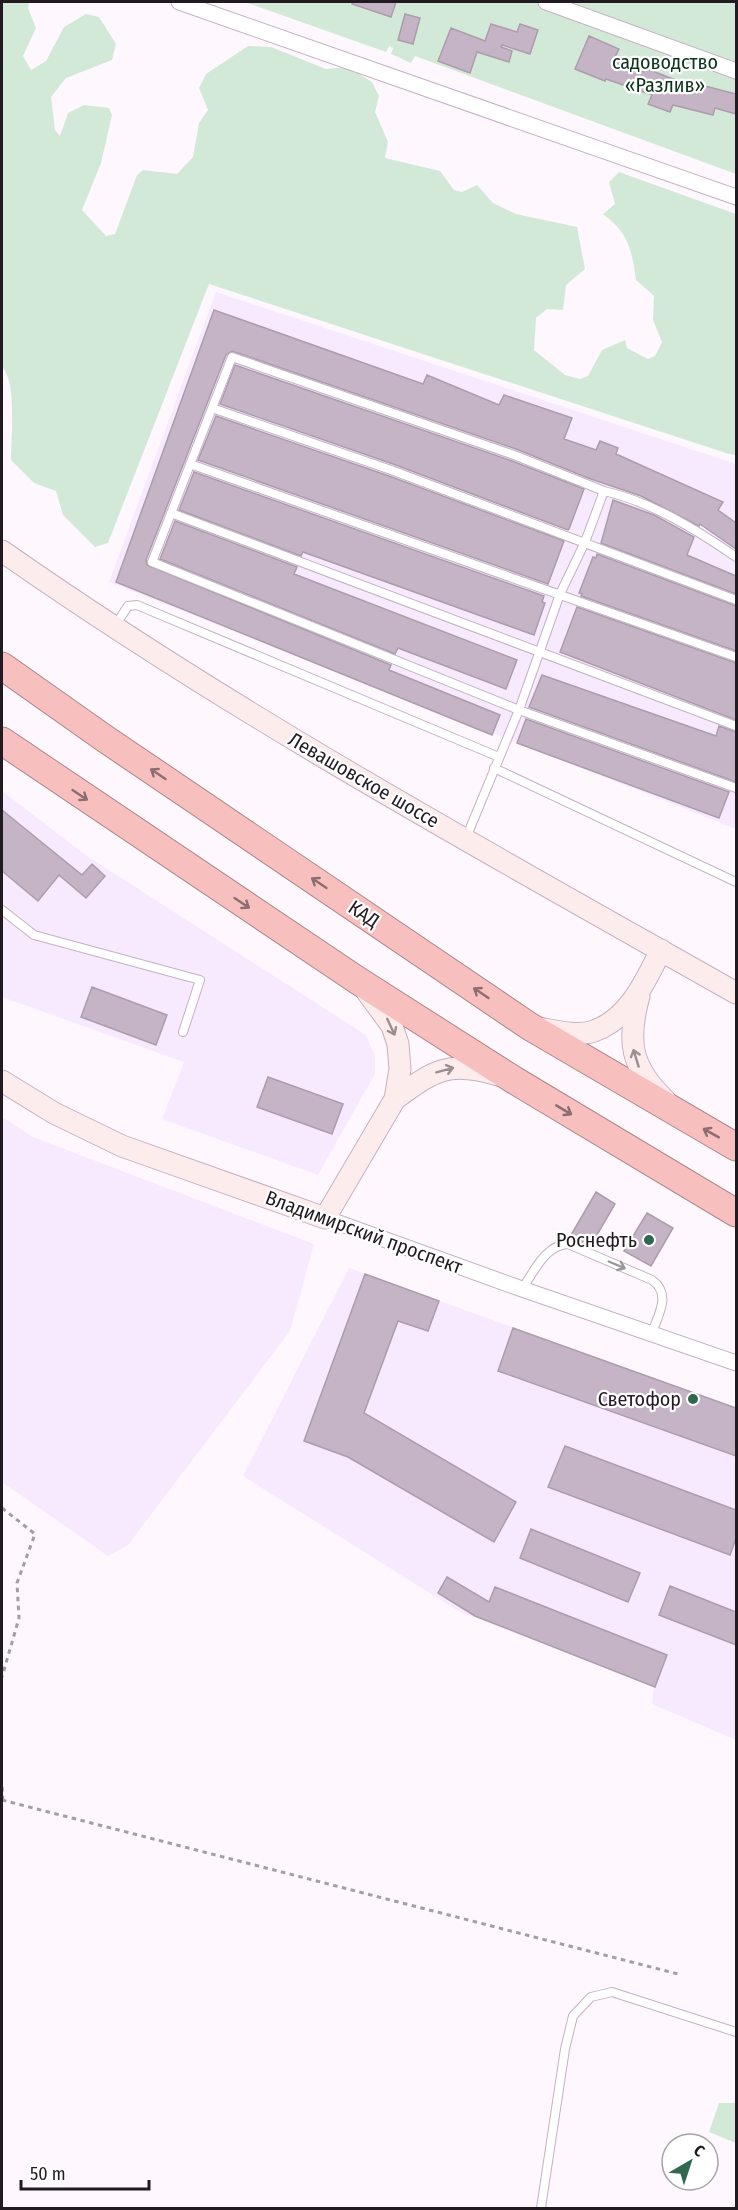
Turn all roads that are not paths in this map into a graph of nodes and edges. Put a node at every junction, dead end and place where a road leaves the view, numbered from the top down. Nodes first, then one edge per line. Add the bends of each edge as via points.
1 (179, 2) edge
2 (546, 2) edge
3 (736, 71) edge
4 (736, 197) edge
5 (212, 408) junction
6 (190, 464) junction
7 (604, 491) junction
8 (171, 513) junction
9 (585, 542) junction
10 (2, 551) edge
11 (736, 557) edge
12 (560, 594) junction
13 (736, 600) edge
14 (114, 627) junction
15 (541, 651) junction
16 (736, 657) edge
17 (2, 666) edge
18 (519, 711) junction
19 (736, 726) edge
20 (2, 741) edge
21 (499, 757) junction
22 (494, 768) junction
23 (736, 788) edge
24 (465, 839) junction
25 (736, 882) edge
26 (2, 910) edge
27 (662, 950) junction
28 (357, 980) junction
29 (641, 989) junction
30 (736, 993) edge
31 (529, 1026) junction
32 (183, 1032) dead end
33 (514, 1080) junction
34 (2, 1081) edge
35 (394, 1099) junction
36 (686, 1119) junction
37 (736, 1147) edge
38 (736, 1212) edge
39 (325, 1218) junction
40 (522, 1289) junction
41 (652, 1333) junction
42 (736, 1363) edge
43 (736, 2032) edge
44 (541, 2208) edge

1 - 4 street
2 - 3 street
5 - 6 lane
5 - 7 lane via 232,357 514,455
5 - 9 lane
6 - 8 lane
6 - 12 lane
7 - 9 lane
7 - 11 lane via 630,497
8 - 15 lane
8 - 18 lane via 152,562
9 - 12 lane
9 - 13 lane
10 - 14 main road, Левашовское шоссе
12 - 15 lane
12 - 16 lane
14 - 21 lane via 128,606 137,605
14 - 24 main road, Левашовское шоссе via 313,752
15 - 18 lane
15 - 19 lane
31 -> 17 highway, КАД
18 - 21 lane
18 - 23 lane
20 -> 28 highway
21 - 22 lane
22 - 24 lane
22 - 25 lane
24 - 27 main road, Левашовское шоссе
26 - 32 lane via 34,935 200,980
27 - 29 main road
27 - 30 main road, Левашовское шоссе
28 - 33 highway
28 -> 35 main road via 392,1026 398,1044 400,1069
29 - 31 main road via 623,1011 594,1031 578,1034
36 -> 29 main road via 650,1086 634,1053 634,1016
31 - 36 highway, КАД
35 -> 33 main road via 439,1070 456,1067
33 -> 38 highway
34 - 39 main road, Владимирский проспект via 54,1113 122,1146
35 - 39 main road
37 -> 36 highway, КАД
39 - 40 street, Владимирский проспект
40 - 41 street, Владимирский проспект
40 -> 41 lane via 547,1253 560,1244 568,1244 659,1285 663,1301
41 - 42 street, Владимирский проспект
43 - 44 lane via 612,1992 591,1997 573,2016

